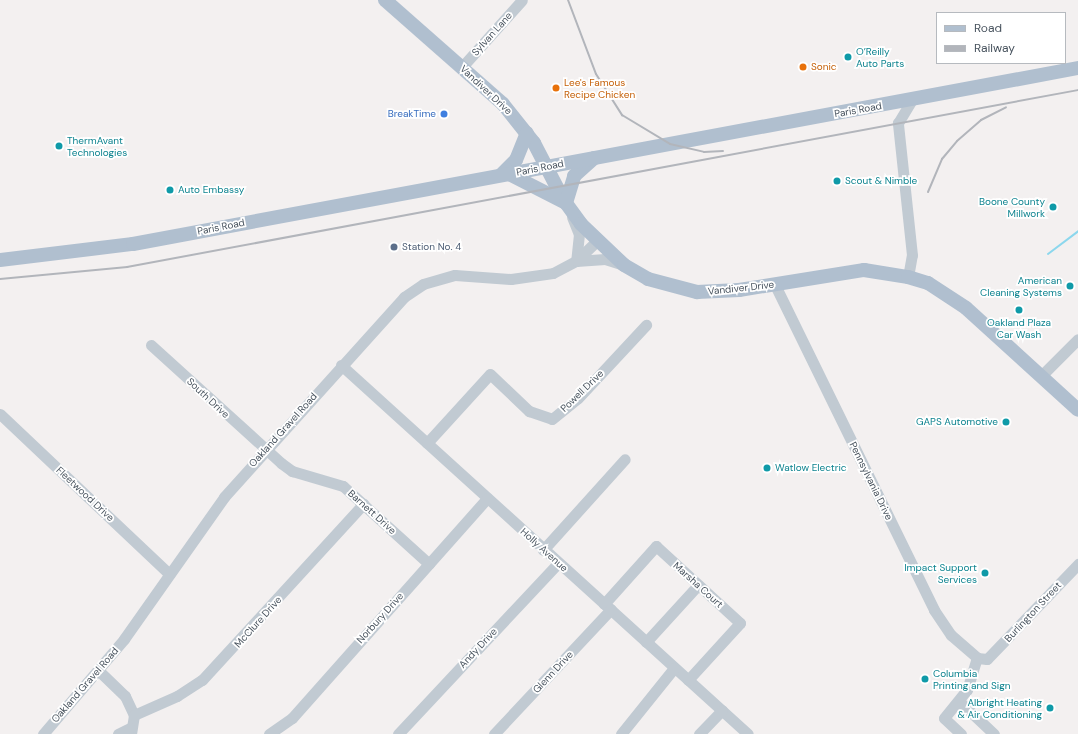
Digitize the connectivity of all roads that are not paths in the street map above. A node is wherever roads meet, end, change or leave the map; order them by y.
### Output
1 (385, 0) edge
2 (522, 0) edge
3 (461, 68) junction
4 (1078, 68) edge
5 (911, 101) junction
6 (527, 133) junction
7 (594, 158) junction
8 (547, 167) junction
9 (505, 175) junction
10 (568, 206) junction
11 (596, 242) junction
12 (0, 260) edge
13 (576, 261) junction
14 (624, 265) junction
15 (908, 277) junction
16 (775, 285) junction
17 (646, 326) dead end
18 (1078, 339) edge
19 (151, 345) dead end
20 (341, 365) junction
21 (1042, 376) junction
22 (1078, 410) edge
23 (0, 414) edge
24 (427, 443) junction
25 (265, 450) junction
26 (625, 459) dead end
27 (487, 498) junction
28 (363, 504) junction
29 (656, 546) joint
30 (543, 550) junction
31 (558, 563) junction
32 (429, 564) junction
33 (1078, 564) edge
34 (169, 574) junction
35 (698, 585) junction
36 (608, 607) junction
37 (646, 642) junction
38 (982, 659) junction
39 (674, 668) junction
40 (99, 671) junction
41 (688, 680) junction
42 (959, 701) junction
43 (722, 710) junction
44 (134, 715) junction
45 (130, 731) edge
46 (43, 734) edge
47 (118, 734) edge
48 (269, 734) edge
49 (398, 734) edge
50 (494, 734) edge
51 (620, 734) edge
52 (699, 734) edge
53 (748, 734) edge
54 (961, 734) edge
55 (994, 734) edge

1 - 3 main road, Vandiver Drive
2 - 3 street, Sylvan Lane
3 - 6 main road, Vandiver Drive
4 - 5 main road, Paris Road
5 - 7 main road, Paris Road
5 - 15 street
6 - 8 main road, Vandiver Drive
6 - 9 main road
7 - 8 main road, Paris Road
7 - 10 main road
8 - 9 main road, Paris Road
8 - 10 main road, Vandiver Drive
9 - 10 main road
9 - 12 main road, Paris Road
10 - 11 main road, Vandiver Drive
10 - 13 street
11 - 13 street, Oakland Gravel Road
11 - 14 main road, Vandiver Drive
13 - 14 street
13 - 20 street, Oakland Gravel Road
14 - 16 main road, Vandiver Drive
15 - 16 main road, Vandiver Drive
15 - 21 main road, Vandiver Drive
16 - 38 street, Pennsylvania Drive
17 - 24 street, Powell Drive
18 - 21 street
19 - 25 street, South Drive
20 - 24 street, Holly Avenue
20 - 25 street, Oakland Gravel Road
21 - 22 main road, Vandiver Drive
23 - 34 street, Fleetwood Drive
24 - 27 street, Holly Avenue
25 - 28 street, Barnett Drive
25 - 34 street, Oakland Gravel Road
26 - 30 street
27 - 30 street, Holly Avenue
27 - 32 street, Norbury Drive
28 - 32 street, Barnett Drive
28 - 44 street, McClure Drive
29 - 35 street, Marsha Court
29 - 36 street, Glenn Drive
30 - 31 street, Holly Avenue
31 - 36 street, Holly Avenue
31 - 49 street, Andy Drive
32 - 48 street, Norbury Drive
33 - 38 street, Burlington Street
34 - 40 street, Oakland Gravel Road
35 - 37 street
35 - 41 street, Marsha Court
36 - 37 street, Holly Avenue
36 - 50 street, Glenn Drive
37 - 39 street, Holly Avenue
38 - 42 street
39 - 41 street, Holly Avenue
39 - 51 street
40 - 44 street
40 - 46 street, Oakland Gravel Road
41 - 43 street, Holly Avenue
42 - 54 street
42 - 55 street
43 - 52 street
43 - 53 street, Holly Avenue
44 - 45 street
45 - 47 street

